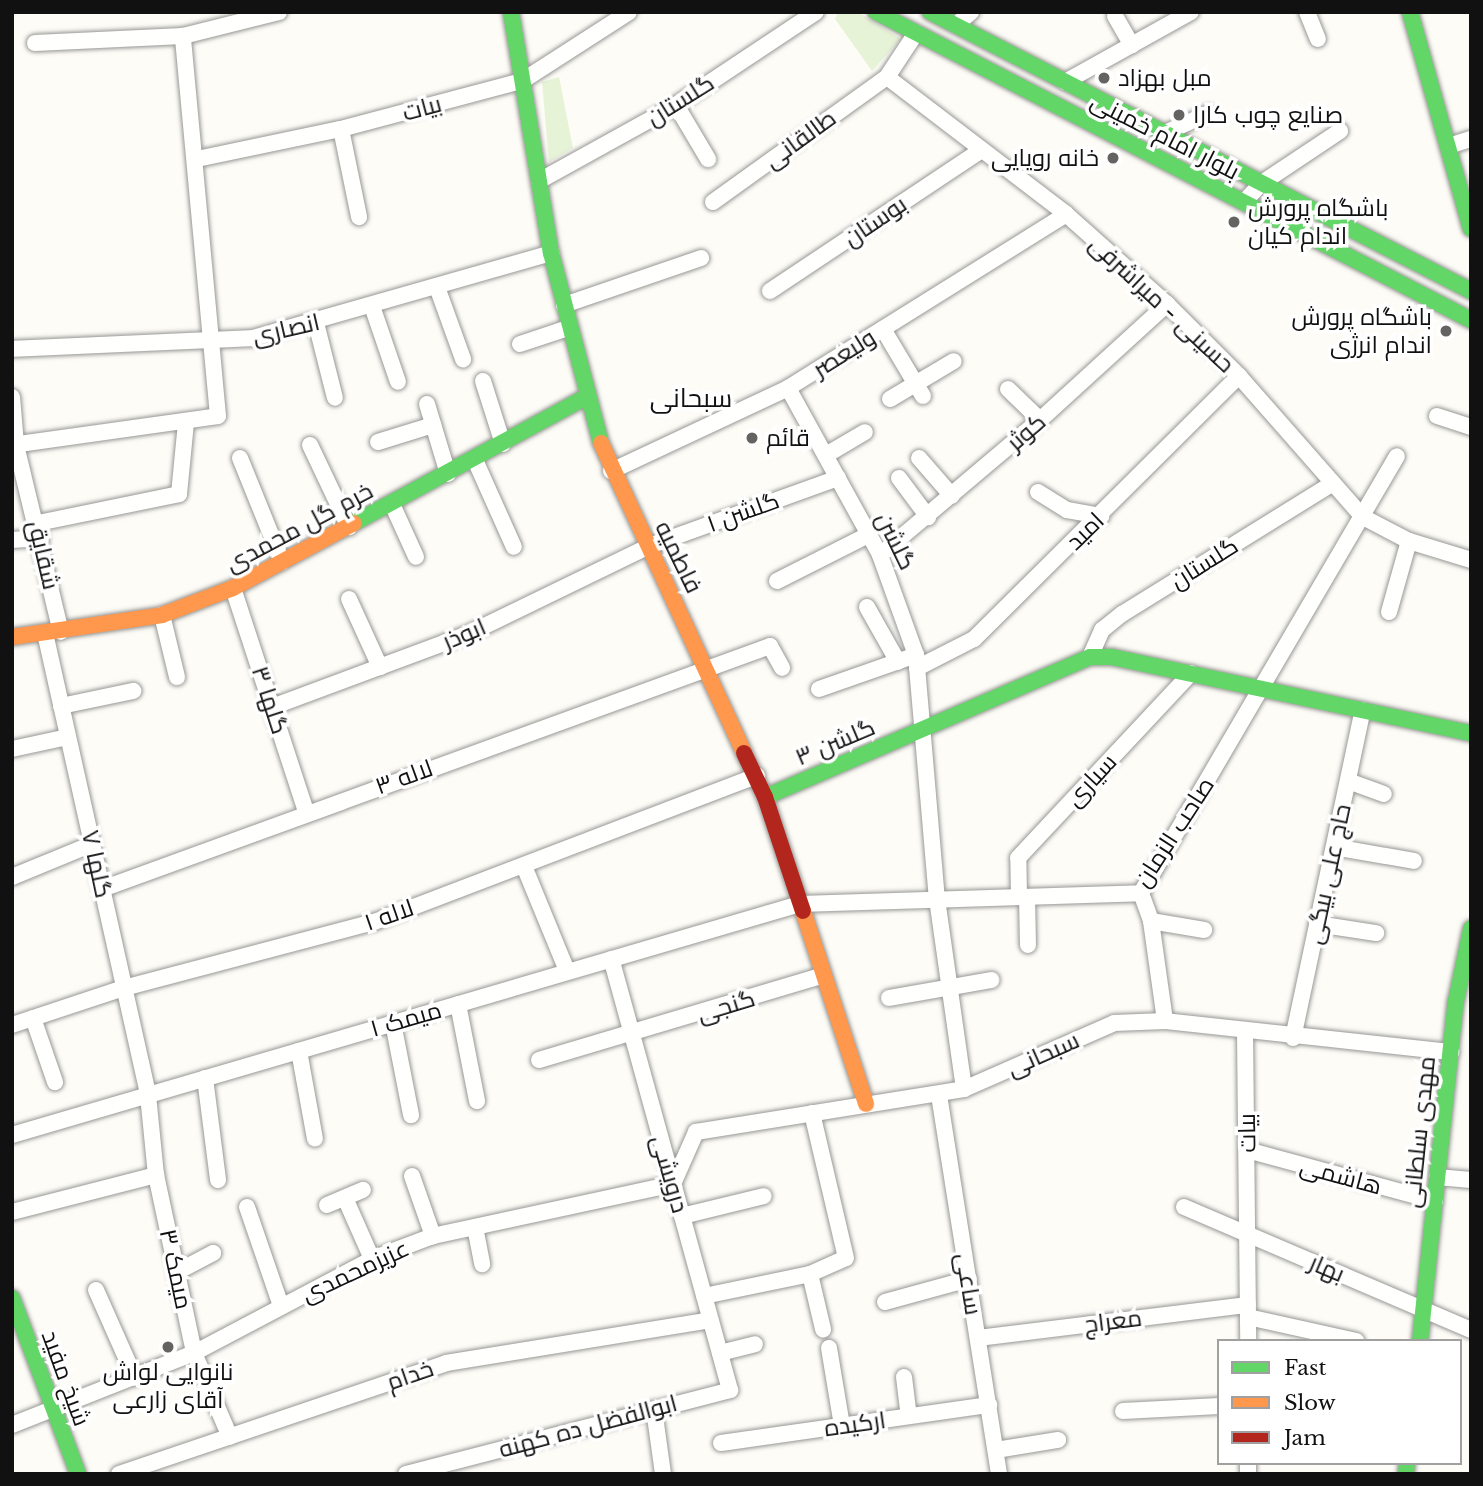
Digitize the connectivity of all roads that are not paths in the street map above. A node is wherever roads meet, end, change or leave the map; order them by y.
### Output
1 (279, 12) edge
2 (511, 12) edge
3 (629, 12) edge
4 (816, 12) edge
5 (876, 12) edge
6 (930, 12) edge
7 (971, 12) edge
8 (1191, 12) edge
9 (1307, 12) edge
10 (1410, 12) edge
11 (1115, 16) dead end
12 (956, 25) junction
13 (916, 33) junction
14 (183, 36) junction
15 (1318, 39) dead end
16 (35, 43) dead end
17 (1132, 45) junction
18 (887, 77) junction
19 (522, 81) junction
20 (1065, 82) junction
21 (676, 105) junction
22 (1209, 113) dead end
23 (341, 129) junction
24 (1340, 131) dead end
25 (1165, 133) junction
26 (1471, 139) edge
27 (1449, 146) junction
28 (980, 151) junction
29 (197, 159) junction
30 (708, 159) dead end
31 (539, 181) junction
32 (1262, 183) junction
33 (713, 202) dead end
34 (1244, 202) junction
35 (1066, 214) junction
36 (359, 217) dead end
37 (1471, 229) edge
38 (551, 253) junction
39 (701, 258) dead end
40 (437, 287) junction
41 (769, 291) dead end
42 (1471, 291) edge
43 (1167, 304) junction
44 (564, 305) junction
45 (373, 306) junction
46 (1471, 320) edge
47 (316, 323) junction
48 (568, 328) junction
49 (883, 329) junction
50 (214, 343) junction
51 (520, 344) dead end
52 (12, 349) edge
53 (463, 359) dead end
54 (954, 361) dead end
55 (1239, 376) junction
56 (483, 381) dead end
57 (398, 382) dead end
58 (788, 388) junction
59 (1008, 389) dead end
60 (920, 390) junction
61 (12, 397) edge
62 (586, 397) junction
63 (335, 398) dead end
64 (890, 399) dead end
65 (427, 404) dead end
66 (1437, 416) dead end
67 (1040, 420) junction
68 (186, 422) junction
69 (433, 425) junction
70 (1471, 427) edge
71 (865, 432) dead end
72 (378, 442) dead end
73 (310, 444) dead end
74 (503, 444) junction
75 (14, 445) edge
76 (826, 455) junction
77 (1397, 456) dead end
78 (240, 458) dead end
79 (919, 458) dead end
80 (475, 460) junction
81 (611, 471) junction
82 (448, 474) junction
83 (838, 478) junction
84 (899, 478) dead end
85 (1333, 483) junction
86 (1038, 492) dead end
87 (951, 496) junction
88 (392, 504) junction
89 (1101, 516) junction
90 (928, 517) junction
91 (1363, 517) junction
92 (349, 527) junction
93 (39, 531) junction
94 (868, 535) junction
95 (12, 540) edge
96 (1409, 541) junction
97 (649, 546) junction
98 (514, 547) dead end
99 (880, 555) junction
100 (416, 557) dead end
101 (1471, 560) edge
102 (282, 562) junction
103 (777, 581) dead end
104 (233, 588) junction
105 (349, 600) dead end
106 (867, 607) dead end
107 (1389, 612) dead end
108 (162, 615) junction
109 (53, 632) junction
110 (12, 637) edge
111 (1090, 657) junction
112 (898, 662) junction
113 (916, 662) junction
114 (380, 667) junction
115 (782, 668) dead end
116 (707, 669) junction
117 (1191, 673) junction
118 (177, 677) dead end
119 (1262, 688) junction
120 (819, 689) dead end
121 (132, 691) dead end
122 (61, 706) junction
123 (272, 707) junction
124 (1363, 710) junction
125 (922, 729) junction
126 (1471, 733) edge
127 (68, 737) junction
128 (12, 749) edge
129 (757, 776) junction
130 (1348, 781) junction
131 (1384, 794) dead end
132 (765, 797) junction
133 (306, 812) junction
134 (92, 844) junction
135 (1334, 847) junction
136 (1414, 861) dead end
137 (524, 866) junction
138 (12, 877) edge
139 (102, 889) junction
140 (1141, 893) junction
141 (1023, 897) junction
142 (937, 899) junction
143 (800, 904) junction
144 (1151, 921) junction
145 (1317, 924) junction
146 (1471, 929) edge
147 (1204, 930) dead end
148 (1376, 933) dead end
149 (1028, 945) dead end
150 (611, 959) junction
151 (565, 966) dead end
152 (821, 976) junction
153 (991, 980) dead end
154 (124, 988) junction
155 (950, 988) junction
156 (889, 998) dead end
157 (1464, 1003) edge
158 (458, 1004) junction
159 (33, 1018) junction
160 (1165, 1021) junction
161 (393, 1023) junction
162 (12, 1025) edge
163 (1245, 1032) junction
164 (631, 1036) junction
165 (1293, 1038) junction
166 (299, 1051) junction
167 (1451, 1052) junction
168 (539, 1060) dead end
169 (205, 1078) junction
170 (55, 1082) dead end
171 (964, 1089) junction
172 (148, 1095) junction
173 (939, 1095) junction
174 (477, 1101) dead end
175 (866, 1104) junction
176 (812, 1113) junction
177 (411, 1115) dead end
178 (12, 1135) edge
179 (315, 1139) dead end
180 (1247, 1150) junction
181 (156, 1175) junction
182 (411, 1176) dead end
183 (1437, 1177) junction
184 (218, 1180) dead end
185 (1471, 1180) edge
186 (673, 1184) junction
187 (363, 1190) dead end
188 (764, 1196) dead end
189 (345, 1198) junction
190 (1435, 1202) junction
191 (327, 1205) dead end
192 (247, 1207) dead end
193 (1184, 1207) dead end
194 (12, 1212) edge
195 (682, 1216) junction
196 (475, 1227) junction
197 (1249, 1234) junction
198 (433, 1236) junction
199 (214, 1253) dead end
200 (372, 1259) junction
201 (482, 1264) dead end
202 (177, 1272) junction
203 (810, 1273) junction
204 (968, 1279) junction
205 (96, 1290) dead end
206 (704, 1296) junction
207 (886, 1302) dead end
208 (282, 1306) junction
209 (1423, 1308) junction
210 (14, 1309) edge
211 (1248, 1311) junction
212 (711, 1320) junction
213 (823, 1329) dead end
214 (1471, 1329) edge
215 (978, 1338) junction
216 (1248, 1339) edge
217 (1349, 1339) edge
218 (1420, 1339) edge
219 (755, 1345) dead end
220 (829, 1348) dead end
221 (194, 1353) junction
222 (720, 1353) junction
223 (904, 1377) dead end
224 (135, 1378) junction
225 (730, 1390) joint
226 (989, 1405) junction
227 (1217, 1406) edge
228 (654, 1409) junction
229 (54, 1410) junction
230 (1123, 1411) dead end
231 (909, 1416) junction
232 (12, 1425) edge
233 (842, 1426) junction
234 (230, 1437) junction
235 (1058, 1440) dead end
236 (721, 1443) dead end
237 (996, 1450) junction
238 (444, 1469) edge
239 (78, 1474) edge
240 (119, 1474) edge
241 (406, 1474) edge
242 (663, 1474) edge
243 (999, 1474) edge

1 - 14 street
2 - 19 street, فاطمیه
3 - 19 street, بیات
4 - 21 street, گلستان
5 - 13 street, بلوار امام خمینی
6 - 12 street, بلوار امام خمینی
7 - 12 street
8 - 17 street
9 - 15 street
10 - 27 street
11 - 17 street
12 - 20 street, بلوار امام خمینی
13 - 18 street
13 - 34 street, بلوار امام خمینی
14 - 16 street
14 - 29 street
17 - 20 street
18 - 28 street, حسینی - میراشرفی
18 - 33 street, طالقانی
19 - 23 street, بیات
19 - 31 street, فاطمیه
20 - 25 street, بلوار امام خمینی
21 - 30 street
21 - 31 street, گلستان
22 - 25 street
23 - 29 street, بیات
23 - 36 street
24 - 32 street
25 - 32 street, بلوار امام خمینی
26 - 27 street
27 - 37 street
28 - 35 street, حسینی - میراشرفی
28 - 41 street, بوستان
29 - 50 street
31 - 38 street, فاطمیه
32 - 34 street
32 - 42 street, بلوار امام خمینی
34 - 46 street, بلوار امام خمینی
35 - 43 street, حسینی - میراشرفی
35 - 49 street, ولیعصر
38 - 40 street, انصاری
38 - 44 street, فاطمیه
39 - 44 street
40 - 45 street, انصاری
40 - 53 street
43 - 55 street, حسینی - میراشرفی
43 - 67 street, کوثر
44 - 48 street, فاطمیه
45 - 47 street, انصاری
45 - 57 street
47 - 50 street, انصاری
47 - 63 street
48 - 51 street
48 - 62 street, فاطمیه
49 - 58 street, ولیعصر
49 - 60 street
50 - 52 street, انصاری
50 - 68 street
54 - 60 street
55 - 85 street, حسینی - میراشرفی
55 - 89 street, امید
56 - 74 street
58 - 76 street, گلشن
58 - 81 street, ولیعصر
59 - 67 street
60 - 64 street
61 - 75 street, شقایق
62 - 74 street, خرم گل محمدی
62 - 81 street, فاطمیه
65 - 69 street
66 - 70 street
67 - 87 street, کوثر
68 - 75 street
68 - 93 street
69 - 72 street
69 - 82 street
71 - 76 street
73 - 92 street
74 - 80 street, خرم گل محمدی
75 - 93 street, شقایق
76 - 83 street, گلشن
77 - 91 street, صاحب الزمان
78 - 102 street
79 - 87 street
80 - 82 street, خرم گل محمدی
80 - 98 street
81 - 97 street, فاطمیه
82 - 88 street, خرم گل محمدی
83 - 94 street, گلشن
83 - 97 street, گلشن ۱
84 - 90 street
85 - 91 street, حسینی - میراشرفی
85 - 111 street, گلستان
86 - 89 street
87 - 90 street, کوثر
88 - 92 street, خرم گل محمدی
88 - 100 street
89 - 113 street, امید
90 - 99 street, کوثر
91 - 96 street, حسینی - میراشرفی
91 - 119 street, صاحب الزمان
92 - 102 street, خرم گل محمدی
93 - 95 street
93 - 109 street, شقایق
94 - 99 street, گلشن
94 - 103 street
96 - 101 street, حسینی - میراشرفی
96 - 107 street
97 - 114 street, ابوذر
97 - 116 street, فاطمیه
99 - 113 street, گلشن
102 - 104 street, خرم گل محمدی
104 - 108 street, خرم گل محمدی
104 - 123 street, گلها ۳
105 - 114 street
106 - 112 street
108 - 109 street, خرم گل محمدی
108 - 118 street
109 - 110 street, خرم گل محمدی
109 - 122 street, گلها ۷
111 - 117 street
111 - 125 street
112 - 113 street, امید
112 - 120 street, امید
113 - 125 street, گلشن
114 - 123 street, ابوذر
115 - 116 street, لاله ۳
116 - 129 street, فاطمیه
116 - 133 street, لاله ۳
117 - 119 street
117 - 141 street, سیاری
119 - 124 street
119 - 140 street, صاحب الزمان
121 - 122 street
122 - 127 street, گلها ۷
123 - 133 street, گلها ۳
124 - 126 street
124 - 130 street, حاج علی بیگی
125 - 132 street, گلشن ۳
125 - 142 street, گلشن
127 - 128 street
127 - 134 street, گلها ۷
129 - 132 street, فاطمیه
129 - 137 street, لاله ۱
130 - 131 street
130 - 135 street, حاج علی بیگی
132 - 143 street, فاطمیه
133 - 139 street, لاله ۳
134 - 138 street
134 - 139 street, گلها ۷
135 - 136 street
135 - 145 street, حاج علی بیگی
137 - 151 street
137 - 154 street, لاله ۱
139 - 154 street, گلها ۷
140 - 141 street, صاحب الزمان
140 - 144 street
141 - 142 street, صاحب الزمان
141 - 149 street, سیاری
142 - 143 street, صاحب الزمان
142 - 155 street, گلشن
143 - 150 street, میمک ۱
143 - 152 street, فاطمیه
144 - 147 street
144 - 160 street
145 - 148 street
145 - 165 street, حاج علی بیگی
146 - 157 street, مهدی سلطانی
150 - 158 street, میمک ۱
150 - 164 street, درویشی
152 - 164 street, گنجی
152 - 175 street, فاطمیه
153 - 155 street
154 - 159 street, لاله ۱
154 - 172 street, گلها ۷
155 - 156 street
155 - 171 street, گلشن
157 - 167 street, مهدی سلطانی
158 - 161 street, میمک ۱
158 - 174 street
159 - 162 street, لاله ۱
159 - 170 street
160 - 163 street, سبحانی
160 - 171 street, سبحانی
161 - 166 street, میمک ۱
161 - 177 street
163 - 165 street, سبحانی
163 - 180 street, بیات
164 - 168 street
164 - 186 street, درویشی
165 - 167 street, سبحانی
166 - 169 street, میمک ۱
166 - 179 street
167 - 183 street, مهدی سلطانی
169 - 172 street, میمک ۱
169 - 184 street
171 - 173 street, سبحانی
172 - 178 street, میمک ۱
172 - 181 street, میمک ۳
173 - 175 street, سبحانی
173 - 204 street, ساعی
175 - 176 street, سبحانی
176 - 186 street, سبحانی
176 - 203 street
180 - 190 street, هاشمی
180 - 197 street, بیات
181 - 194 street
181 - 202 street, میمک ۳
182 - 198 street
183 - 185 street
183 - 190 street, مهدی سلطانی
186 - 195 street, درویشی
186 - 196 street, عزیزمحمدی
187 - 189 street
188 - 195 street
189 - 191 street
189 - 200 street
190 - 209 street, مهدی سلطانی
192 - 208 street
193 - 197 street, بهار
195 - 206 street, درویشی
196 - 198 street, عزیزمحمدی
196 - 201 street
197 - 209 street, بهار
197 - 211 street, بیات
198 - 200 street, عزیزمحمدی
199 - 202 street
200 - 208 street, عزیزمحمدی
202 - 221 street, میمک ۳
203 - 206 street
203 - 213 street
204 - 207 street
204 - 215 street, ساعی
205 - 224 street
206 - 212 street, درویشی
208 - 221 street, عزیزمحمدی
209 - 214 street, بهار
209 - 218 street, مهدی سلطانی
210 - 229 street, شیخ مفید
211 - 215 street, معراج
211 - 216 street, بیات
211 - 217 street, معراج
212 - 222 street, درویشی
212 - 234 street, خدام
215 - 226 street, ساعی
219 - 222 street
220 - 233 street
221 - 224 street, عزیزمحمدی
221 - 234 street, میمک ۳
222 - 225 street, درویشی
223 - 231 street
224 - 229 street, عزیزمحمدی
225 - 228 street, ابوالفضل ده کهنه
226 - 231 street, ارکیده
226 - 237 street, ساعی
227 - 230 street
228 - 238 street, ابوالفضل ده کهنه
228 - 242 street
229 - 232 street, عزیزمحمدی
229 - 239 street, شیخ مفید
231 - 233 street, ارکیده
233 - 236 street, ارکیده
234 - 240 street, خدام
235 - 237 street
237 - 243 street, ساعی
238 - 241 street, ابوالفضل ده کهنه

